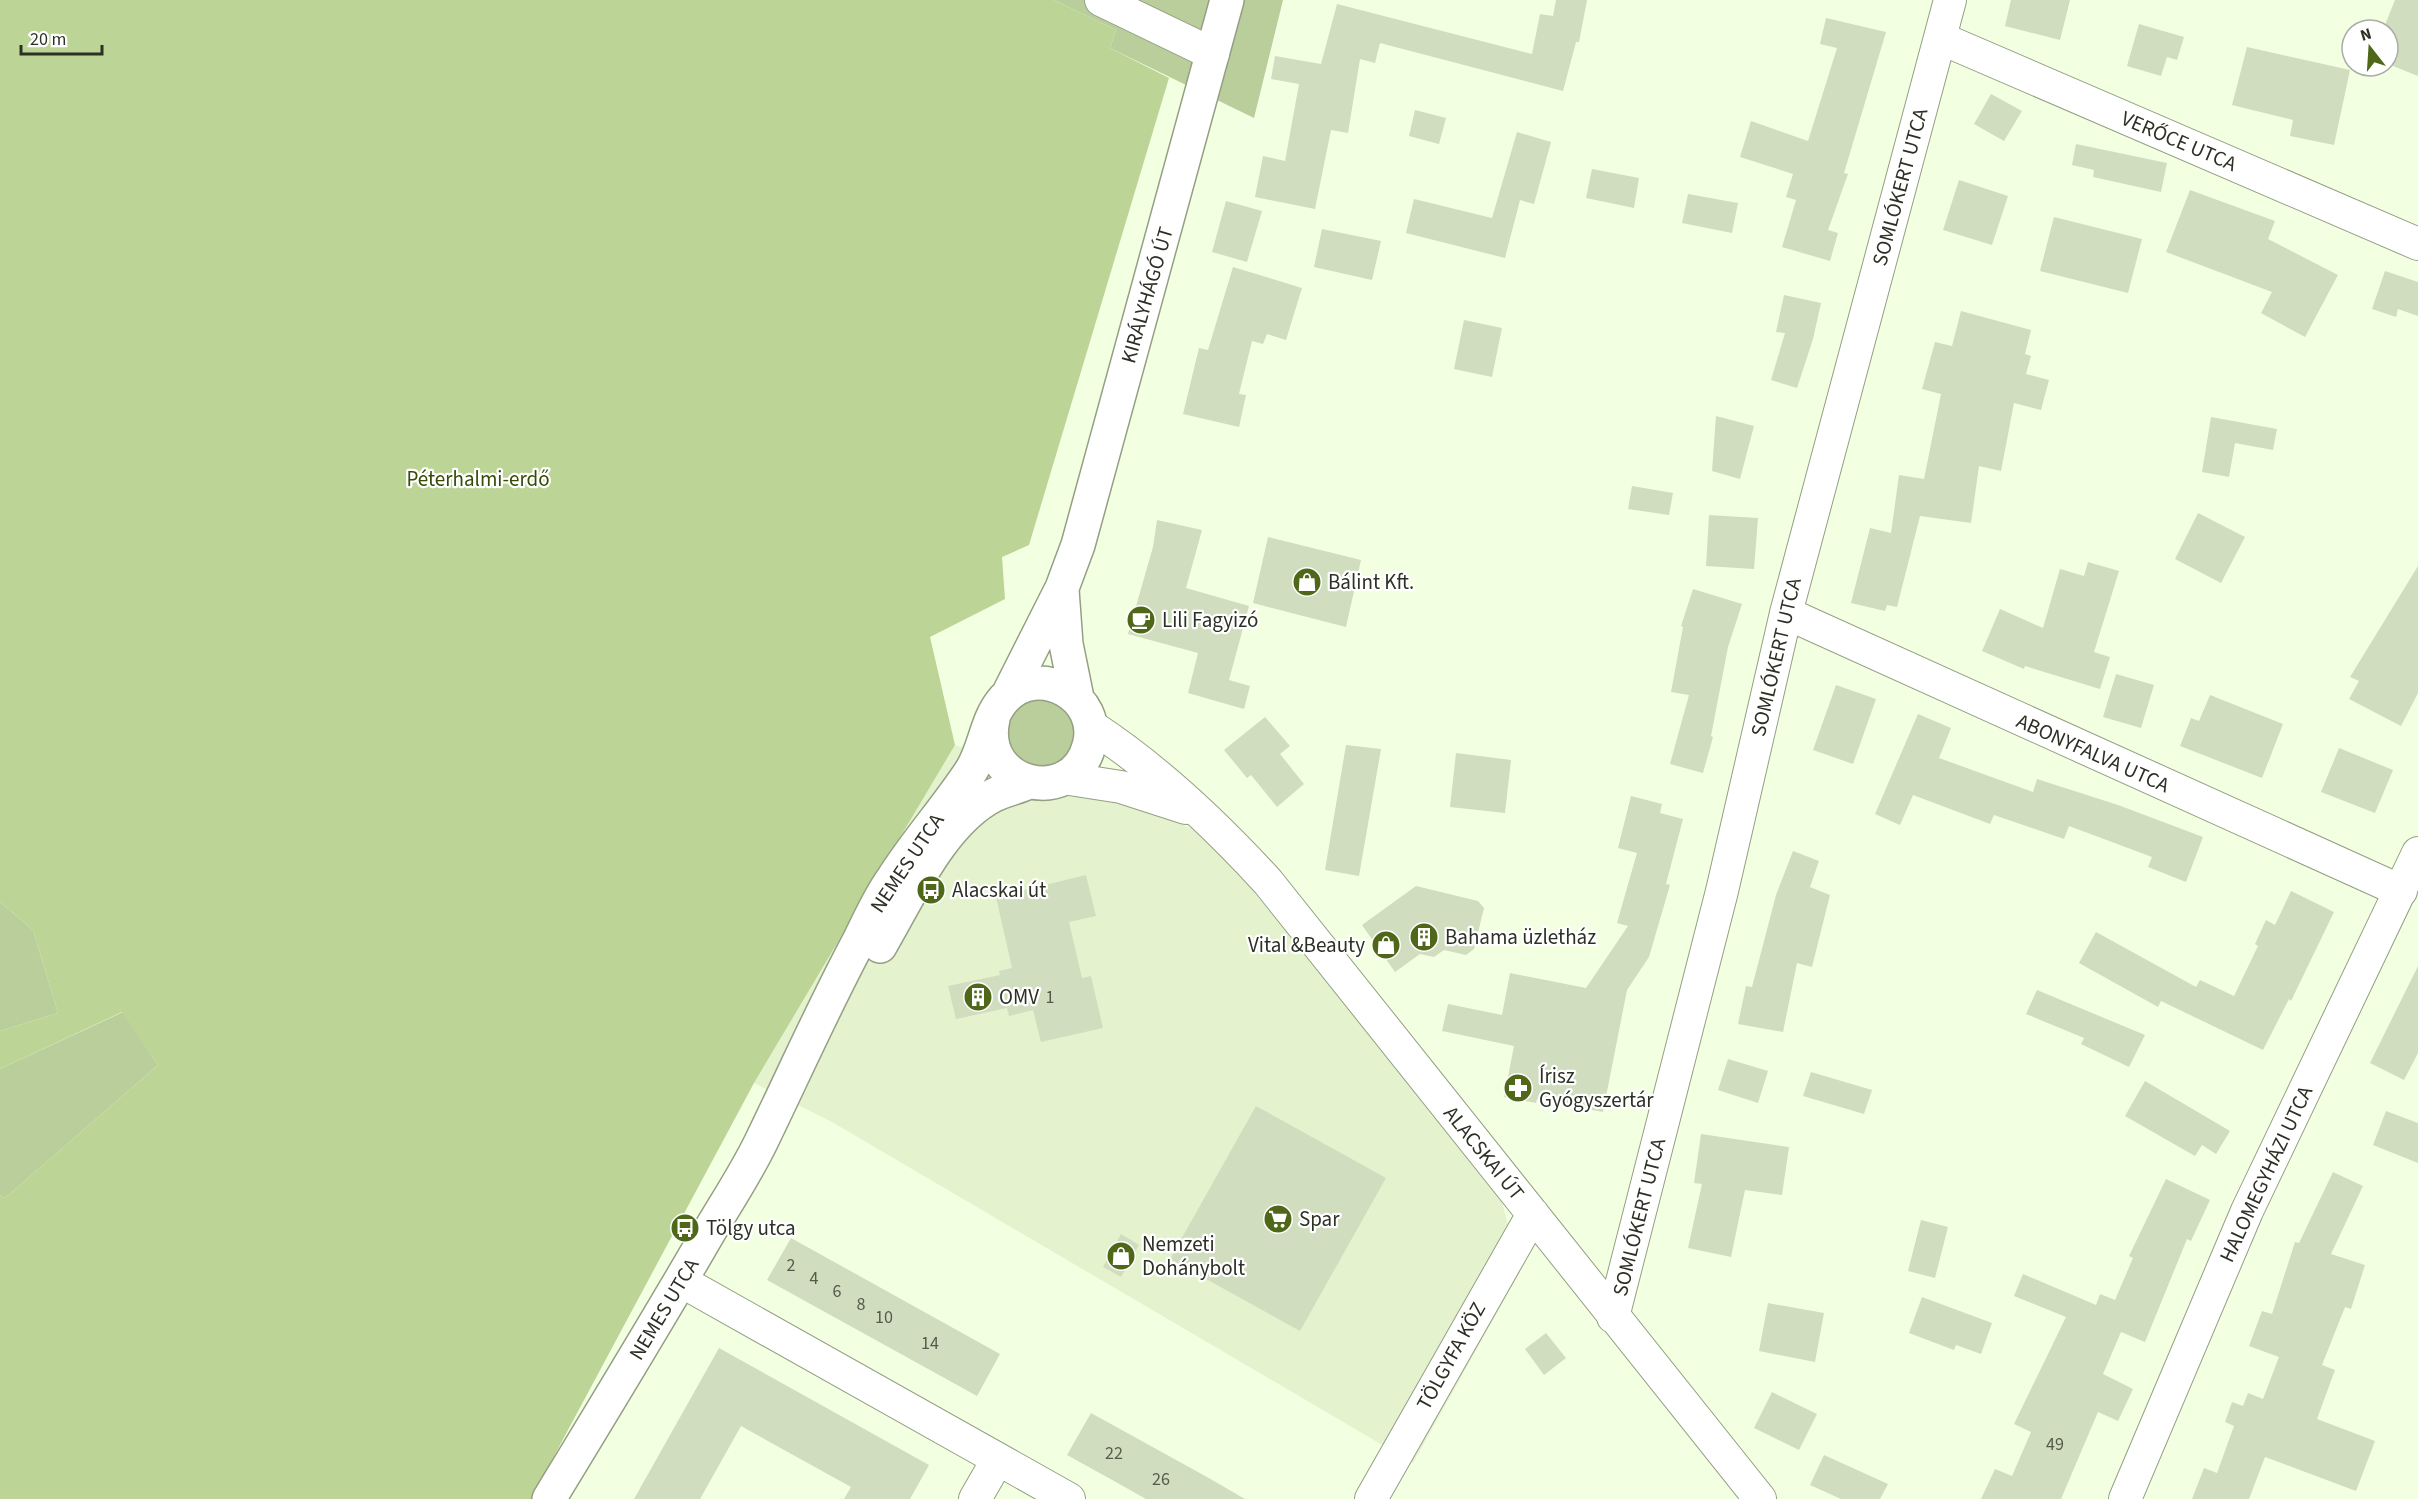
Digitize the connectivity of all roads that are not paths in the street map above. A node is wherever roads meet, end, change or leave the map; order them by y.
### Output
1 (1101, 0) edge
2 (1227, 0) edge
3 (1950, 0) edge
4 (1940, 38) junction
5 (1213, 54) junction
6 (2418, 244) edge
7 (1062, 588) junction
8 (1786, 613) junction
9 (1000, 707) junction
10 (1084, 712) junction
11 (1063, 778) junction
12 (1029, 782) junction
13 (1201, 813) junction
14 (2418, 853) edge
15 (2401, 891) junction
16 (788, 1083) junction
17 (1533, 1214) junction
18 (681, 1281) junction
19 (1613, 1317) junction
20 (998, 1459) junction
21 (549, 1499) edge
22 (975, 1499) edge
23 (1069, 1499) edge
24 (1371, 1499) edge
25 (1760, 1499) edge
26 (2126, 1499) edge

1 - 5 street
2 - 5 street, KIRÁLYHÁGÓ ÚT
3 - 4 street, SOMLÓKERT UTCA
4 - 6 street, VERŐCE UTCA
4 - 8 street, SOMLÓKERT UTCA
5 - 7 street, KIRÁLYHÁGÓ ÚT
7 - 9 street, KIRÁLYHÁGÓ ÚT
7 - 10 street, KIRÁLYHÁGÓ ÚT
8 - 15 street, ABONYFALVA UTCA
8 - 19 street, SOMLÓKERT UTCA
9 - 10 street
9 - 12 street
9 - 16 street, NEMES UTCA
10 - 11 street
10 - 13 street, ALACSKAI ÚT
11 - 12 street, NEMES UTCA
11 - 13 street, ALACSKAI ÚT
12 - 16 street, NEMES UTCA
13 - 17 street, ALACSKAI ÚT
14 - 15 street, HALOMEGYHÁZI UTCA
15 - 26 street, HALOMEGYHÁZI UTCA
16 - 18 street, NEMES UTCA
17 - 19 street, ALACSKAI ÚT
17 - 24 street, TÖLGYFA KÖZ
18 - 20 street
18 - 21 street, NEMES UTCA
19 - 25 street, ALACSKAI ÚT
20 - 22 street
20 - 23 street

